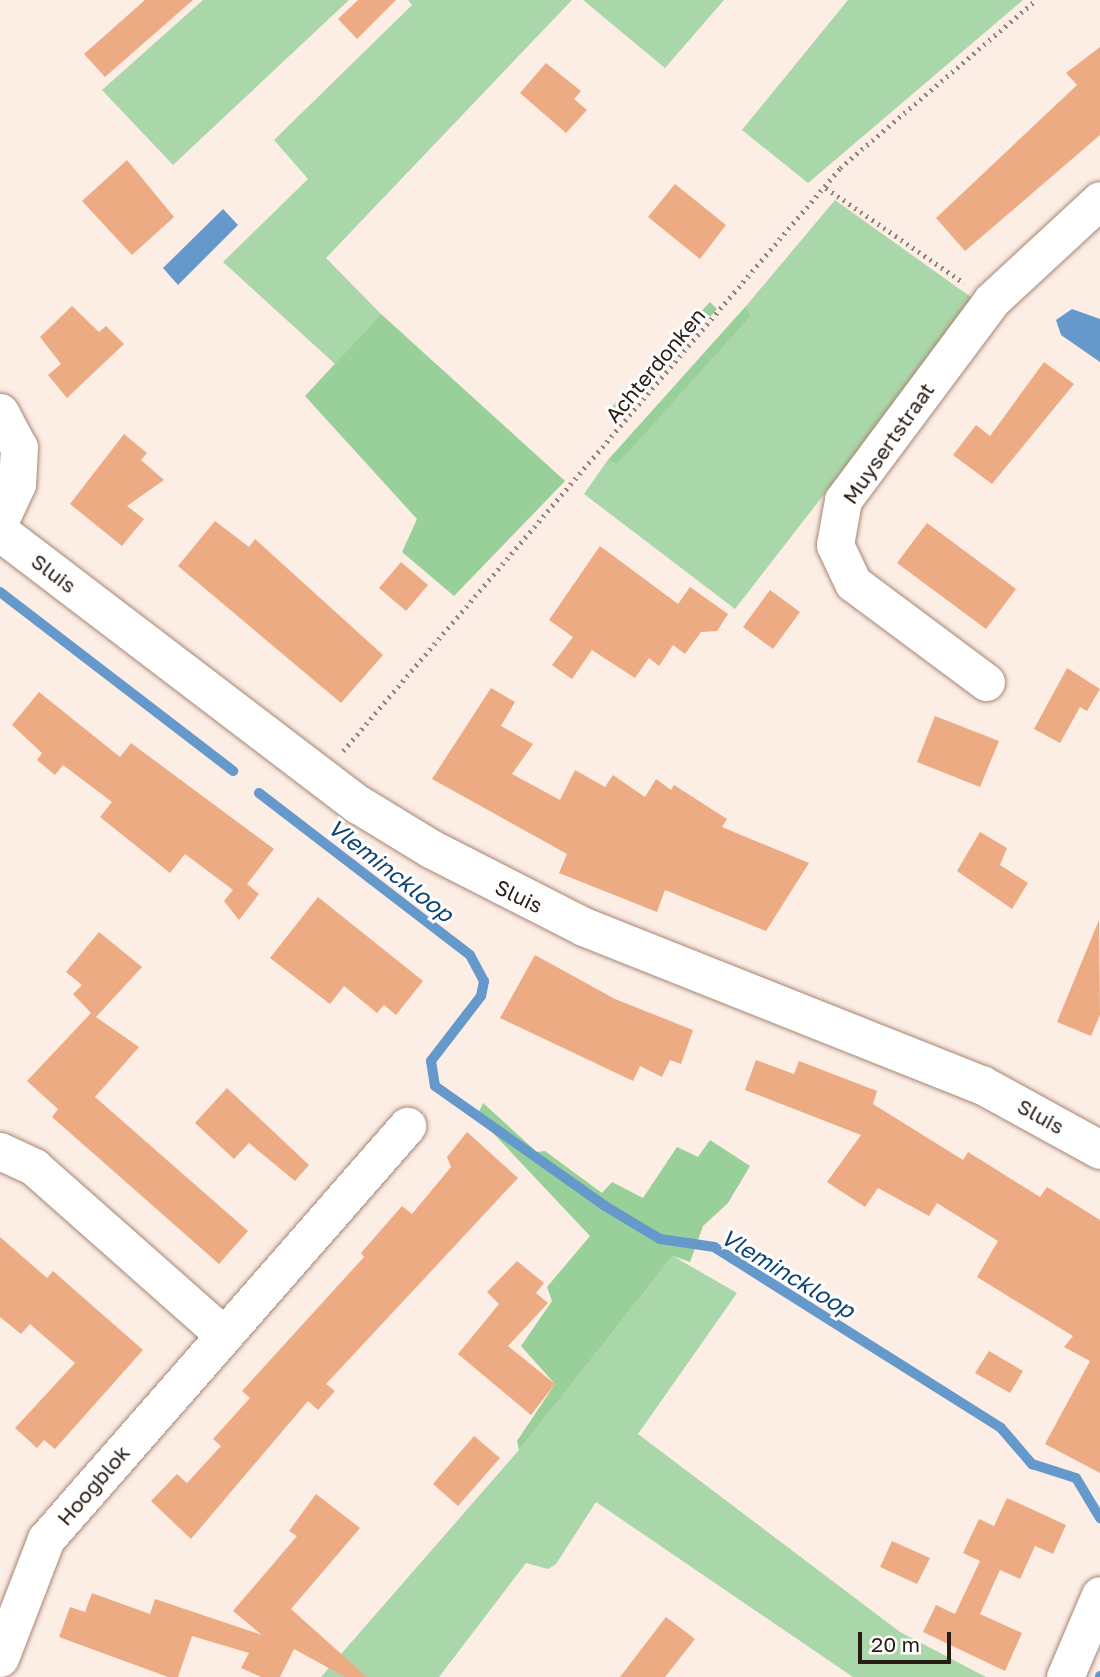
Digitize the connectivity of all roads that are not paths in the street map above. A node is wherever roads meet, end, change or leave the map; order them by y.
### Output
1 (1100, 200) edge
2 (0, 412) edge
3 (0, 520) edge
4 (0, 532) edge
5 (986, 682) dead end
6 (407, 1126) dead end
7 (1100, 1150) edge
8 (0, 1151) edge
9 (224, 1335) junction
10 (1100, 1595) edge
11 (0, 1658) edge
12 (1065, 1677) edge

1 - 5 street, Muysertstraat
2 - 3 street
4 - 7 street, Sluis
6 - 9 street, Hoogblok
8 - 9 street
9 - 11 street, Hoogblok
10 - 12 street

